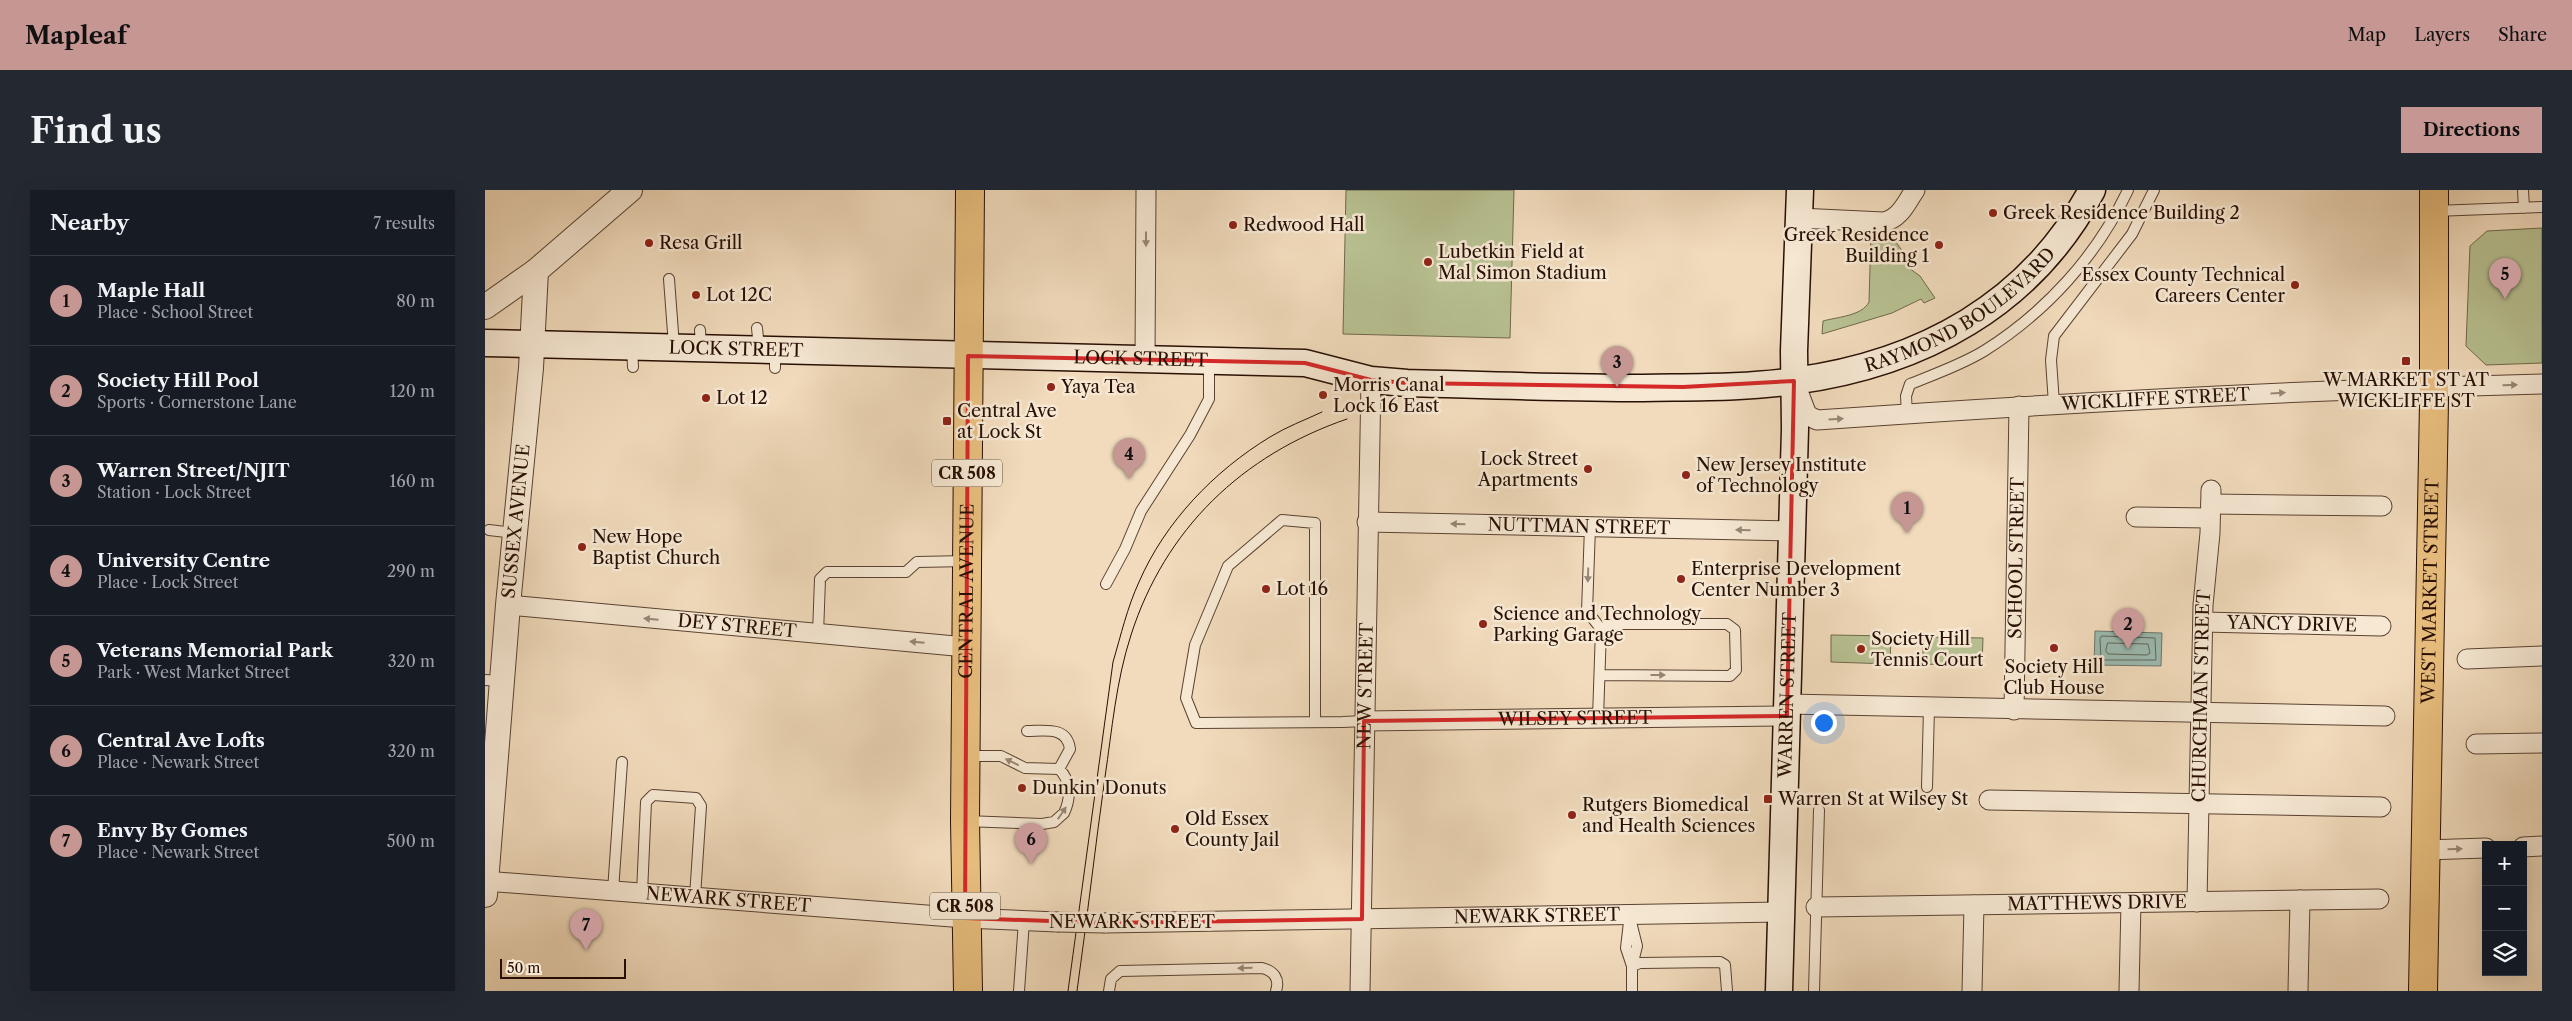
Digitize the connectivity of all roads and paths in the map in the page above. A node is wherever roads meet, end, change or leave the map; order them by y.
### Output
1 (630, 190) edge
2 (970, 190) edge
3 (1146, 190) edge
4 (1800, 190) edge
5 (1915, 190) edge
6 (2093, 190) edge
7 (2128, 190) edge
8 (2154, 190) edge
9 (2523, 190) edge
10 (2433, 201) edge
11 (2542, 207) edge
12 (2524, 208) junction
13 (1799, 218) junction
14 (537, 271) junction
15 (669, 279) dead end
16 (485, 307) edge
17 (485, 343) edge
18 (533, 344) junction
19 (674, 346) junction
20 (968, 356) junction
21 (1145, 360) junction
22 (1209, 361) junction
23 (1371, 380) junction
24 (1794, 381) junction
25 (2542, 384) edge
26 (2434, 387) junction
27 (2054, 404) junction
28 (2019, 406) junction
29 (1907, 414) junction
30 (2211, 504) junction
31 (2382, 506) dead end
32 (2136, 517) dead end
33 (1367, 522) junction
34 (1590, 526) junction
35 (489, 530) dead end
36 (1791, 530) junction
37 (516, 533) junction
38 (967, 561) junction
39 (1106, 584) dead end
40 (508, 605) junction
41 (2203, 622) junction
42 (1606, 626) junction
43 (2381, 626) dead end
44 (818, 634) junction
45 (966, 646) junction
46 (2542, 656) edge
47 (2467, 659) dead end
48 (1605, 675) junction
49 (493, 681) edge
50 (1929, 708) junction
51 (1787, 710) junction
52 (2013, 710) junction
53 (2201, 713) junction
54 (2385, 716) dead end
55 (1598, 718) junction
56 (1364, 721) junction
57 (1315, 722) junction
58 (1027, 731) dead end
59 (2542, 743) edge
60 (2476, 744) dead end
61 (966, 756) junction
62 (622, 762) dead end
63 (1059, 769) junction
64 (1927, 787) dead end
65 (1989, 800) dead end
66 (2199, 804) junction
67 (2381, 807) dead end
68 (1819, 810) dead end
69 (965, 821) junction
70 (2542, 846) edge
71 (2527, 847) edge
72 (2482, 848) edge
73 (2425, 850) junction
74 (485, 886) edge
75 (613, 891) junction
76 (642, 893) junction
77 (695, 897) junction
78 (2379, 899) dead end
79 (2300, 900) junction
80 (2197, 902) junction
81 (2131, 903) junction
82 (1974, 905) junction
83 (1816, 907) junction
84 (1781, 912) junction
85 (1629, 914) junction
86 (965, 918) junction
87 (1362, 919) junction
88 (1024, 921) junction
89 (1632, 966) junction
90 (968, 991) edge
91 (1019, 991) edge
92 (1109, 991) edge
93 (1276, 991) edge
94 (1360, 991) edge
95 (1632, 991) edge
96 (1727, 991) edge
97 (1779, 991) edge
98 (1814, 991) edge
99 (1972, 991) edge
100 (2129, 991) edge
101 (2298, 991) edge
102 (2423, 991) edge

1 - 14 street
2 - 20 main road, CENTRAL AVENUE / CR 508
3 -> 21 street
4 - 13 main road, WARREN STREET
5 - 13 street
6 - 24 main road, RAYMOND BOULEVARD
7 - 29 lane
8 - 27 lane
9 - 12 lane
10 - 12 lane
10 - 26 main road, WEST MARKET STREET
11 - 12 lane
13 - 24 main road, WARREN STREET
14 - 16 street
14 - 18 street, SUSSEX AVENUE
15 - 19 lane
17 - 18 main road, LOCK STREET
18 - 19 main road, LOCK STREET
18 - 37 street, SUSSEX AVENUE
19 - 20 main road, LOCK STREET
20 - 21 main road, LOCK STREET
20 - 38 main road, CENTRAL AVENUE / CR 508
21 - 22 main road, LOCK STREET
22 - 23 main road, LOCK STREET
22 - 39 lane
23 - 24 main road, LOCK STREET
23 - 33 street, NEW STREET
24 -> 29 street, WICKLIFFE STREET
24 - 36 main road, WARREN STREET
26 -> 25 street, WICKLIFFE STREET
27 -> 26 street, WICKLIFFE STREET
26 - 73 main road, WEST MARKET STREET
27 - 28 street, WICKLIFFE STREET
28 - 29 street, WICKLIFFE STREET
28 - 52 street, SCHOOL STREET
30 - 31 street
30 - 32 street
30 - 41 street, CHURCHMAN STREET
34 -> 33 street, NUTTMAN STREET
33 - 56 street, NEW STREET
36 -> 34 street, NUTTMAN STREET
34 -> 42 lane
35 - 37 lane
36 - 51 main road, WARREN STREET
37 - 40 street, SUSSEX AVENUE
38 - 44 lane
38 - 45 main road, CENTRAL AVENUE / CR 508
44 -> 40 street, DEY STREET
40 - 49 street, SUSSEX AVENUE
41 - 43 street, YANCY DRIVE
41 - 53 street, CHURCHMAN STREET
42 - 48 lane
48 -> 42 lane
45 -> 44 street, DEY STREET
45 - 61 main road, CENTRAL AVENUE / CR 508
46 - 47 street
48 - 55 lane
49 - 74 street, SUSSEX AVENUE
50 - 51 street, WILSEY STREET
50 - 52 street, WILSEY STREET
50 - 64 lane
51 - 55 street, WILSEY STREET
51 - 84 main road, WARREN STREET
52 - 53 street, WILSEY STREET
53 - 54 street, WILSEY STREET
53 - 66 street, CHURCHMAN STREET
55 - 56 street, WILSEY STREET
56 - 57 lane
56 - 87 street, NEW STREET
57 - 57 lane
58 - 63 lane
59 - 60 street
63 -> 61 lane
61 - 69 main road, CENTRAL AVENUE / CR 508
62 - 75 lane
69 -> 63 lane
65 - 66 street
66 - 67 street
66 - 80 street, CHURCHMAN STREET
68 - 83 lane
69 - 86 main road, CENTRAL AVENUE / CR 508
70 - 71 street
73 -> 72 street
73 - 102 main road, WEST MARKET STREET
74 - 75 street, NEWARK STREET
75 - 76 street, NEWARK STREET
76 - 77 street, NEWARK STREET
76 - 77 lane
77 - 86 street, NEWARK STREET
78 - 79 street, MATTHEWS DRIVE
79 - 80 street, MATTHEWS DRIVE
79 - 101 street
80 - 81 street, MATTHEWS DRIVE
81 - 82 street, MATTHEWS DRIVE
81 - 100 street
82 - 83 street, MATTHEWS DRIVE
82 - 99 street
83 - 98 lane
84 - 85 street, NEWARK STREET
84 - 97 main road, WARREN STREET
85 - 87 street, NEWARK STREET
85 - 89 lane
86 - 88 street, NEWARK STREET
86 - 90 main road, CENTRAL AVENUE / CR 508
87 - 88 street, NEWARK STREET, bridge
87 - 94 street, NEW STREET
88 - 91 lane
89 - 95 lane
89 - 96 lane
93 -> 92 lane

